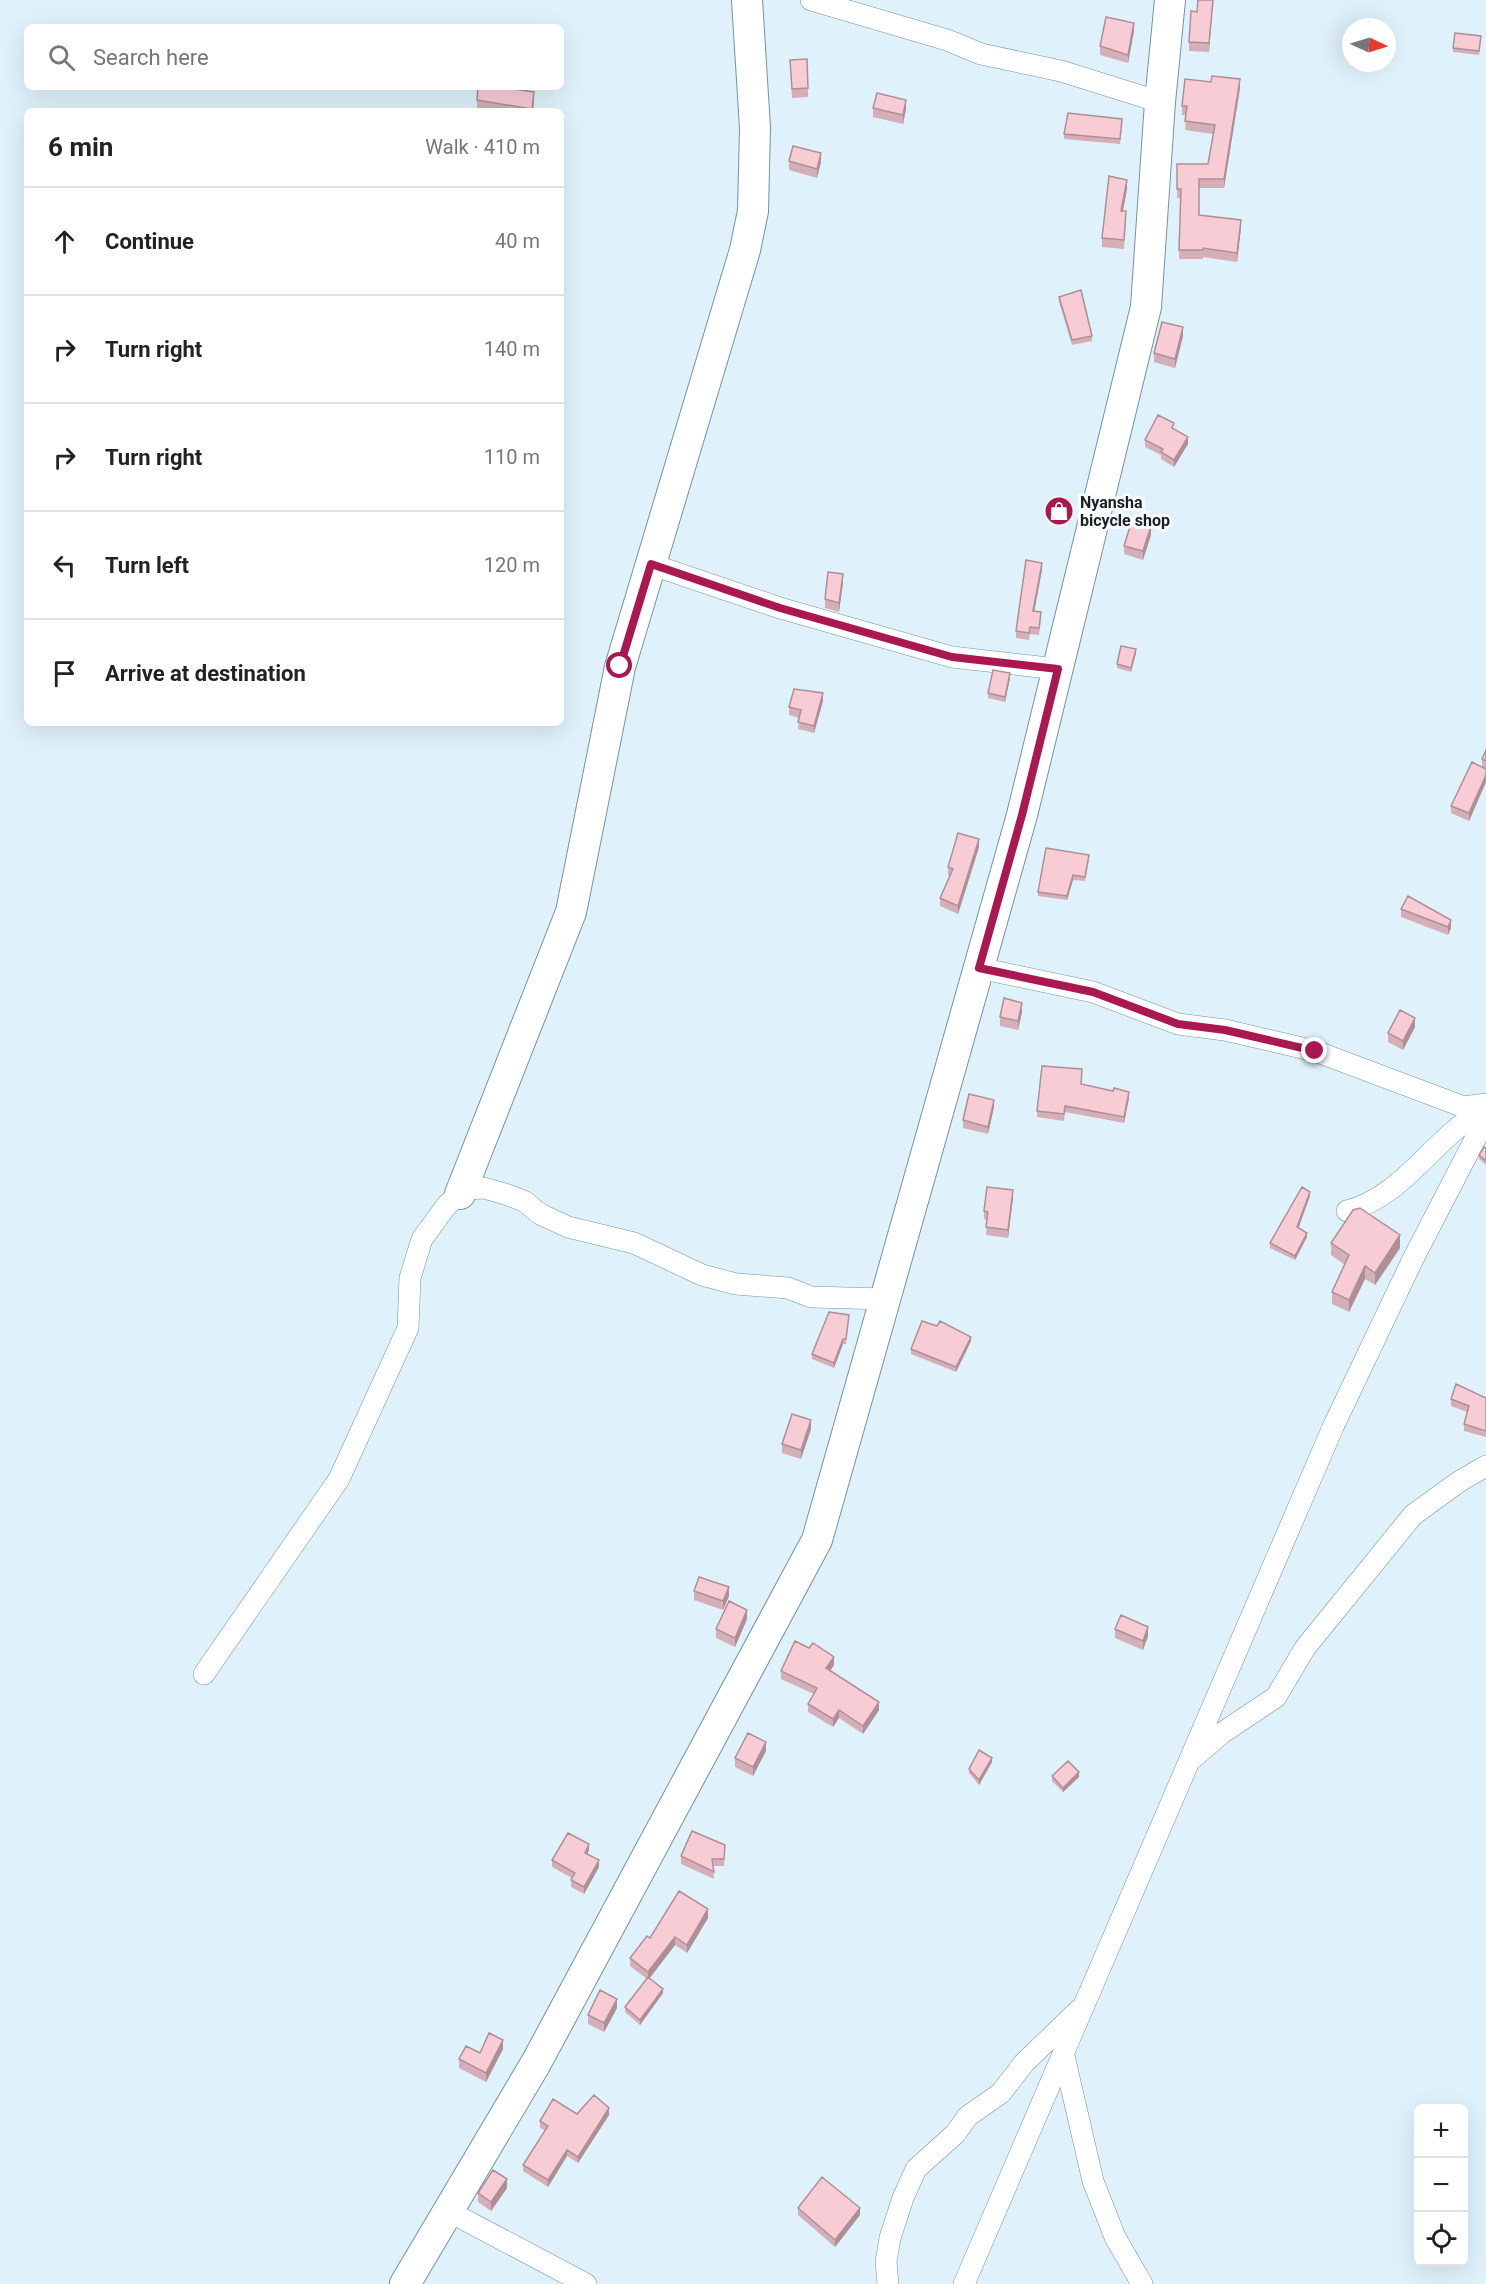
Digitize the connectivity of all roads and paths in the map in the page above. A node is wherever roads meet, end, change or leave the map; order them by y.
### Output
1 (747, 0) edge
2 (812, 0) edge
3 (1170, 0) edge
4 (1160, 102) junction
5 (651, 564) junction
6 (1058, 669) junction
7 (979, 968) junction
8 (1486, 1106) edge
9 (1486, 1118) edge
10 (460, 1194) junction
11 (1347, 1211) dead end
12 (885, 1299) junction
13 (1486, 1466) edge
14 (204, 1674) dead end
15 (1190, 1761) junction
16 (1087, 2002) junction
17 (1064, 2056) junction
18 (448, 2211) junction
19 (405, 2284) edge
20 (586, 2284) edge
21 (888, 2284) edge
22 (964, 2284) edge
23 (1142, 2284) edge

1 - 5 street
2 - 4 street
3 - 4 street
4 - 6 street
5 - 6 street
5 - 10 street
6 - 7 street
7 - 8 street
7 - 12 street
8 - 11 street
9 - 15 street
10 - 12 street
10 - 14 street
12 - 18 street
13 - 15 street
15 - 16 street
16 - 17 street
16 - 21 street
17 - 22 street
17 - 23 street
18 - 19 street
18 - 20 street

